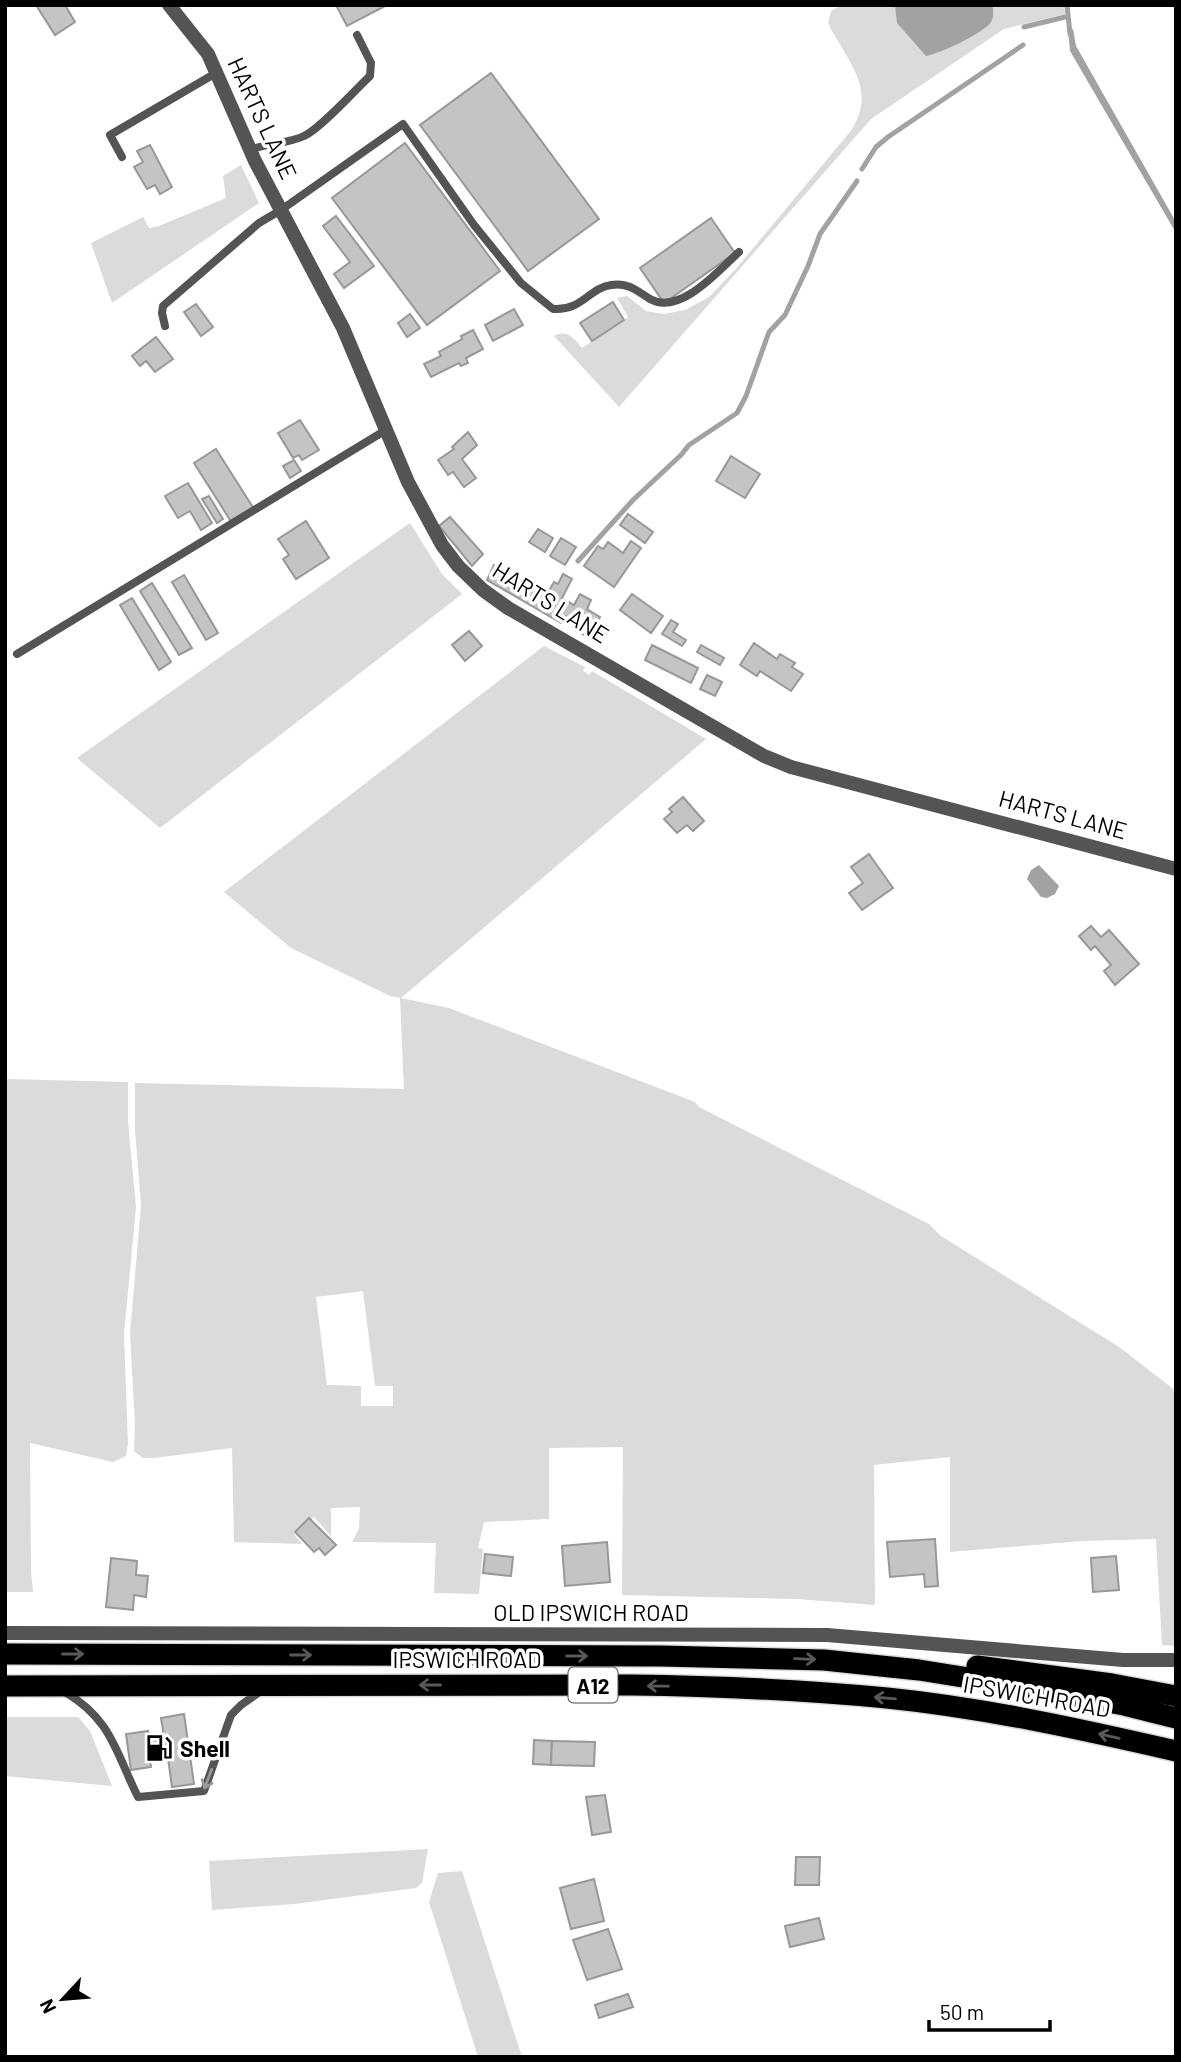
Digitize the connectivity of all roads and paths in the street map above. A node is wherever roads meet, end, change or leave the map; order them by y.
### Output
1 (169, 5) edge
2 (358, 35) dead end
3 (216, 72) junction
4 (250, 150) junction
5 (122, 157) dead end
6 (281, 211) junction
7 (739, 251) dead end
8 (165, 326) dead end
9 (386, 430) junction
10 (17, 654) dead end
11 (1176, 869) edge
12 (5, 1633) edge
13 (5, 1654) edge
14 (1176, 1660) edge
15 (919, 1670) junction
16 (5, 1686) edge
17 (55, 1686) junction
18 (270, 1686) junction
19 (1176, 1696) edge
20 (1176, 1718) edge
21 (1176, 1751) edge

1 - 3 street, HARTS LANE
2 - 4 lane
3 - 4 street, HARTS LANE
3 - 5 lane
4 - 6 street, HARTS LANE
6 - 7 lane
6 - 8 lane
6 - 9 street, HARTS LANE
9 - 10 lane
9 - 11 street, HARTS LANE
12 - 14 street, OLD IPSWICH ROAD
13 -> 15 highway, IPSWICH ROAD / A12
15 - 19 highway, A12
15 - 20 highway, IPSWICH ROAD / A12
16 - 17 highway, IPSWICH ROAD / A12
17 - 18 highway, IPSWICH ROAD / A12
18 -> 17 lane
21 -> 18 highway, IPSWICH ROAD / A12

